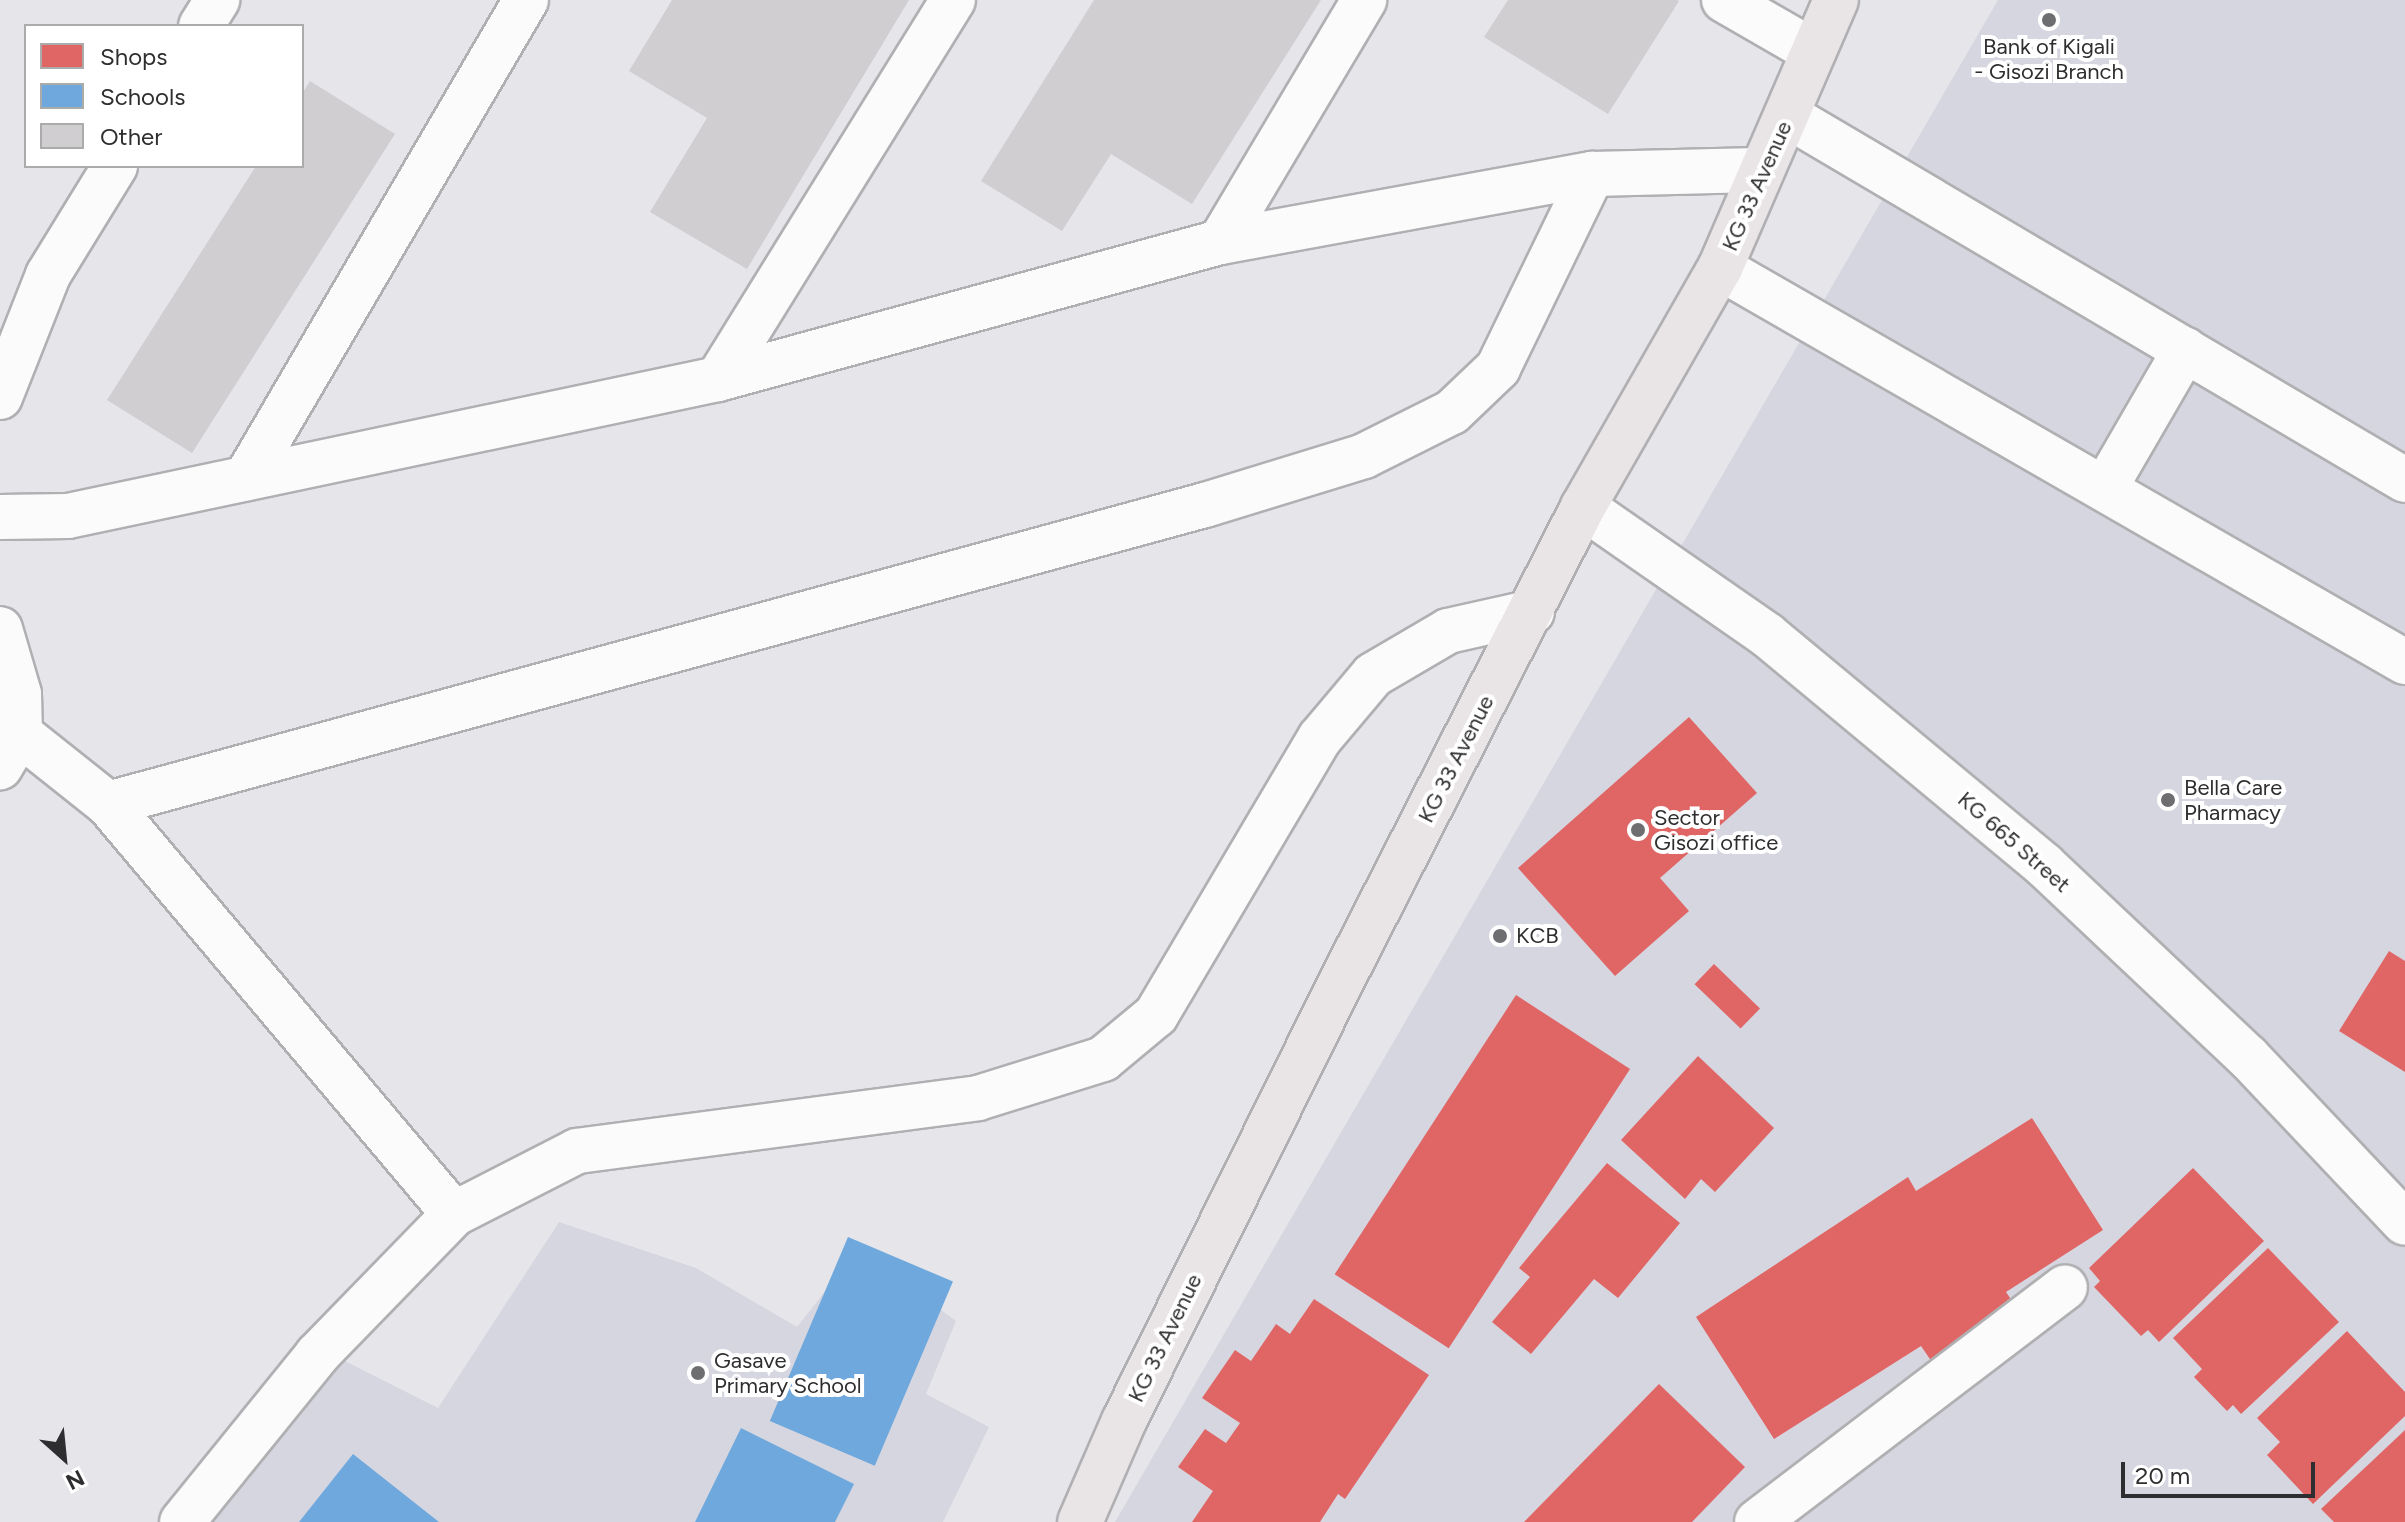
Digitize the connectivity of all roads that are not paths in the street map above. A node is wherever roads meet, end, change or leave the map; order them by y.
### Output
1 (217, 0) edge
2 (526, 0) edge
3 (953, 0) edge
4 (1364, 0) edge
5 (1724, 0) edge
6 (1836, 0) edge
7 (202, 24) edge
8 (1811, 50) junction
9 (1788, 116) junction
10 (114, 168) edge
11 (1760, 170) junction
12 (1592, 174) junction
13 (1220, 242) junction
14 (1720, 268) junction
15 (2185, 350) junction
16 (718, 379) junction
17 (0, 397) edge
18 (246, 478) junction
19 (2405, 480) edge
20 (2105, 488) junction
21 (1583, 507) junction
22 (0, 517) edge
23 (1532, 612) junction
24 (0, 629) edge
25 (2405, 662) edge
26 (10, 750) edge
27 (108, 804) junction
28 (454, 1214) junction
29 (2405, 1223) edge
30 (2065, 1287) dead end
31 (182, 1522) edge
32 (1080, 1522) edge
33 (1757, 1522) edge

1 - 7 street
2 - 18 street
3 - 16 street
4 - 13 street
5 - 8 street
6 - 8 main road, KG 33 Avenue
8 - 9 main road, KG 33 Avenue
9 - 11 main road, KG 33 Avenue
9 - 15 street
10 - 17 street
11 - 12 street
11 - 14 main road, KG 33 Avenue
12 - 13 street
12 - 27 street
13 - 16 street
14 - 20 street
14 - 21 main road, KG 33 Avenue
15 - 19 street
15 - 20 street
16 - 18 street
18 - 22 street
20 - 25 street
21 - 23 main road, KG 33 Avenue
21 - 29 street, KG 665 Street
23 - 28 street
23 - 32 main road, KG 33 Avenue
24 - 26 street
26 - 27 street
27 - 28 street
28 - 31 street
30 - 33 street

